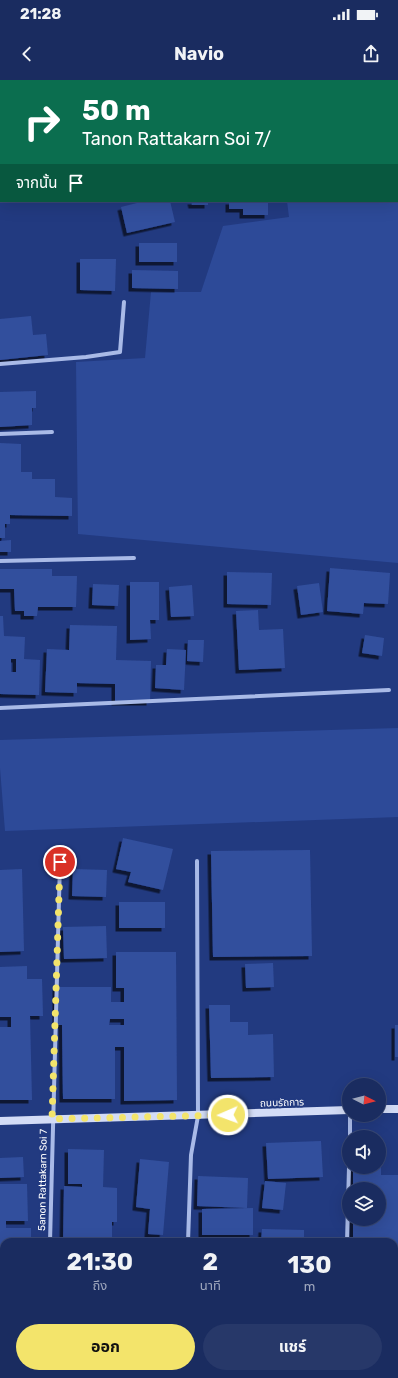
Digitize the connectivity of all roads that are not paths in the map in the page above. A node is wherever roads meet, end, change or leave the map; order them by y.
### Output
1 (124, 302) dead end
2 (0, 364) edge
3 (52, 432) dead end
4 (0, 434) edge
5 (134, 558) dead end
6 (0, 561) edge
7 (388, 690) dead end
8 (0, 708) edge
9 (196, 861) dead end
10 (60, 862) dead end
11 (386, 1109) edge
12 (398, 1109) edge
13 (342, 1110) edge
14 (198, 1116) junction
15 (52, 1119) junction
16 (0, 1121) edge
17 (349, 1174) edge
18 (50, 1238) edge
19 (188, 1238) edge
20 (347, 1238) edge

1 - 2 street
3 - 4 street
5 - 6 street
7 - 8 street
9 - 14 street
10 - 15 street, 5anon Rattakarn Soi 7
11 - 12 street
13 - 14 street, ถนนรัถการ
14 - 15 street, ถนนรัถการ
14 - 19 street
15 - 16 street, ถนนรัถการ
15 - 18 street, 5anon Rattakarn Soi 7
17 - 20 street

